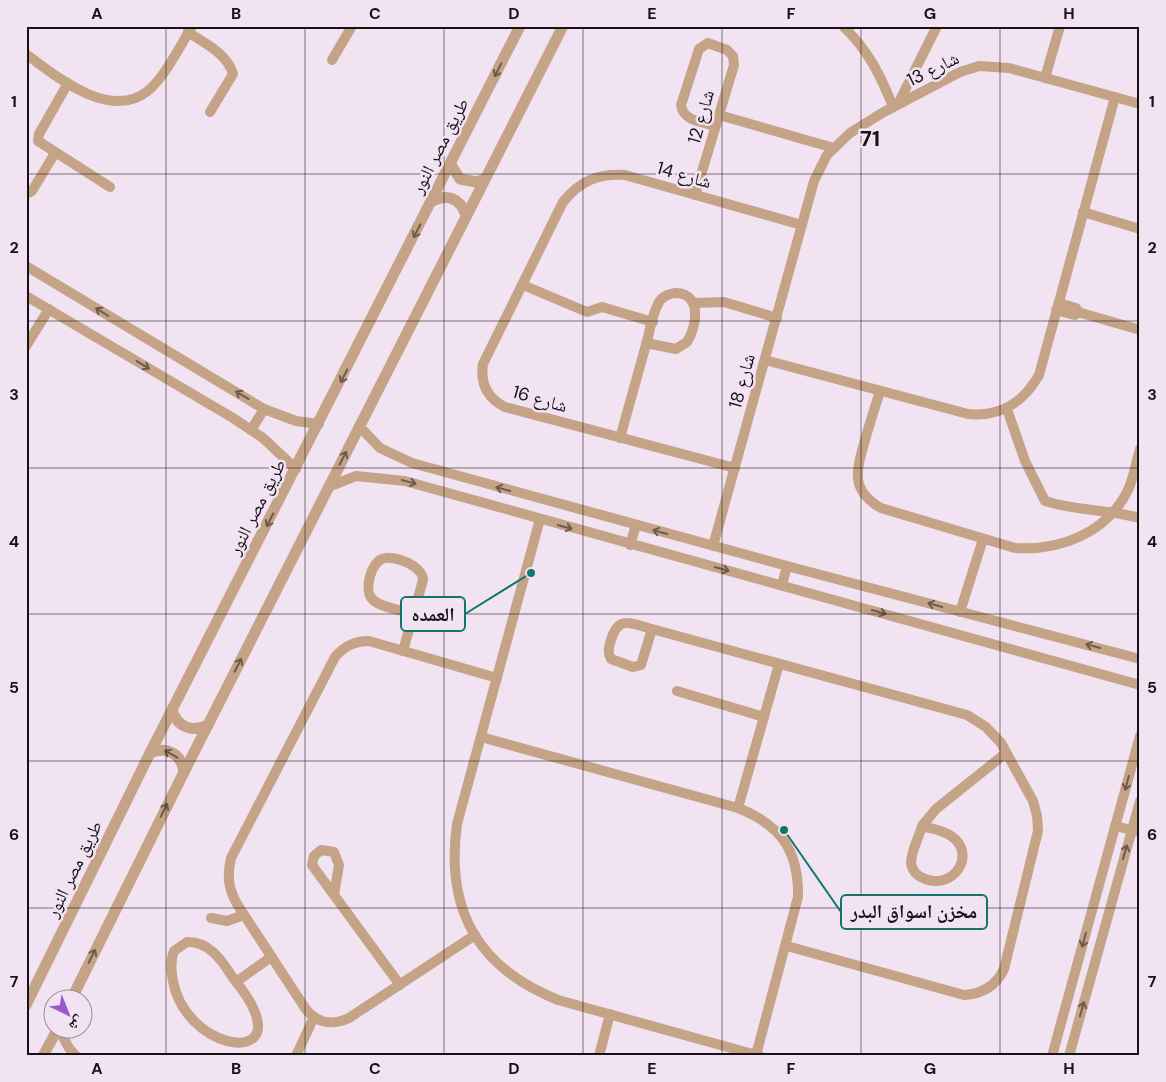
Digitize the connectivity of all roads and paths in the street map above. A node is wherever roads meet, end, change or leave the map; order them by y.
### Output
1 (352, 26) edge
2 (520, 26) edge
3 (562, 26) edge
4 (843, 26) edge
5 (938, 26) edge
6 (1060, 26) edge
7 (190, 29) edge
8 (26, 54) edge
9 (332, 60) dead end
10 (1046, 78) junction
11 (68, 83) junction
12 (1115, 97) junction
13 (1140, 104) edge
14 (896, 106) junction
15 (210, 112) dead end
16 (719, 115) junction
17 (716, 126) junction
18 (834, 148) junction
19 (55, 153) junction
20 (451, 165) junction
21 (485, 178) junction
22 (110, 187) dead end
23 (26, 194) edge
24 (695, 195) junction
25 (432, 202) junction
26 (563, 202) joint
27 (1083, 212) junction
28 (466, 214) junction
29 (802, 225) junction
30 (1140, 229) edge
31 (26, 266) edge
32 (523, 285) junction
33 (26, 296) edge
34 (694, 303) junction
35 (1057, 306) junction
36 (49, 309) junction
37 (777, 318) junction
38 (652, 322) junction
39 (1140, 330) edge
40 (646, 343) junction
41 (26, 346) edge
42 (765, 360) junction
43 (880, 391) junction
44 (264, 409) junction
45 (1007, 409) junction
46 (319, 424) junction
47 (359, 426) junction
48 (251, 430) junction
49 (620, 438) junction
50 (1140, 449) edge
51 (735, 468) junction
52 (296, 469) junction
53 (328, 487) junction
54 (1114, 510) junction
55 (1140, 518) edge
56 (540, 519) junction
57 (636, 525) junction
58 (983, 538) junction
59 (630, 545) junction
60 (713, 546) junction
61 (787, 566) junction
62 (782, 585) junction
63 (960, 612) junction
64 (414, 614) junction
65 (652, 629) junction
66 (403, 651) junction
67 (1140, 658) edge
68 (779, 664) junction
69 (497, 678) junction
70 (1140, 685) edge
71 (677, 691) dead end
72 (172, 711) junction
73 (764, 717) junction
74 (208, 725) junction
75 (1140, 736) edge
76 (481, 737) junction
77 (150, 753) junction
78 (1006, 753) junction
79 (184, 772) junction
80 (1140, 801) edge
81 (738, 808) junction
82 (1120, 810) junction
83 (1138, 814) edge
84 (922, 826) junction
85 (1115, 826) junction
86 (1136, 831) edge
87 (334, 896) dead end
88 (244, 915) junction
89 (211, 918) dead end
90 (475, 936) junction
91 (786, 946) junction
92 (271, 957) junction
93 (236, 982) junction
94 (400, 985) junction
95 (76, 990) edge
96 (26, 1005) edge
97 (610, 1014) junction
98 (314, 1018) junction
99 (53, 1040) edge
100 (64, 1040) edge
101 (758, 1055) edge
102 (44, 1056) edge
103 (76, 1056) edge
104 (296, 1056) edge
105 (599, 1056) edge
106 (1052, 1056) edge
107 (1068, 1056) edge

1 - 9 street
2 -> 20 street, طريق مصر النور
3 - 21 street
4 - 14 street
5 - 14 street
6 - 10 street
7 - 11 street
7 - 15 street
8 - 11 street
10 - 12 street, شارع 13
10 - 14 street, شارع 13
11 - 19 street
12 - 13 street, شارع 13
12 - 27 street
14 - 18 street, شارع 13
16 - 17 street, شارع 12
16 - 17 street, شارع 12
16 - 18 street
17 - 24 street, شارع 12
18 - 29 street, شارع 13
19 - 22 street
19 - 23 street
20 - 21 street
20 - 25 street, طريق مصر النور
21 - 28 street
24 - 26 street, شارع 14
24 - 29 street, شارع 14
25 - 28 street
25 -> 46 street, طريق مصر النور
26 - 32 street, شارع 16
27 - 30 street
27 - 35 street
28 - 47 street
29 - 37 street, شارع 18
44 -> 31 street
32 - 38 street
32 - 49 street, شارع 16
33 - 36 street
34 - 37 street
34 - 38 street
34 - 40 street
35 - 39 street
35 - 45 street
36 - 41 street
36 -> 48 street
37 - 42 street, شارع 18
38 - 40 street
40 - 49 street
42 - 43 street
42 - 51 street, شارع 18
43 - 45 street
43 - 58 street
44 - 46 street
44 - 48 street
45 - 54 street
46 - 52 street, طريق مصر النور
53 -> 47 street
57 -> 47 street
48 - 52 street
49 - 51 street, شارع 16
50 - 54 street
51 - 60 street, شارع 18
52 -> 72 street, طريق مصر النور
53 -> 56 street
74 -> 53 street
54 - 55 street
54 - 58 street
56 -> 59 street
56 - 69 street
57 - 59 street
60 -> 57 street
58 - 63 street
59 -> 62 street
60 - 61 street
61 - 62 street
63 -> 61 street
62 -> 70 street
67 -> 63 street
64 - 64 street
64 - 66 street
65 - 65 street
65 - 68 street
66 - 69 street
66 - 88 street
68 - 73 street
68 - 78 street
69 - 76 street
71 - 73 street
72 - 74 street
72 - 77 street, طريق مصر النور
73 - 81 street
74 - 79 street
75 -> 82 street
76 - 81 street
76 - 90 street
79 -> 77 street
77 - 96 street, طريق مصر النور
78 - 84 street
78 - 91 street
95 -> 79 street
80 - 83 street
81 - 91 street
82 - 83 street
82 - 85 street
83 - 86 street
84 - 84 street
85 - 86 street
85 -> 106 street
107 -> 86 street
87 - 94 street
88 - 89 street
88 - 92 street
90 - 94 street
90 - 97 street
91 - 101 street
92 - 93 street
92 - 98 street
93 - 93 street
94 - 98 street
97 - 101 street
97 - 105 street
98 - 104 street
99 - 102 street
100 - 103 street

